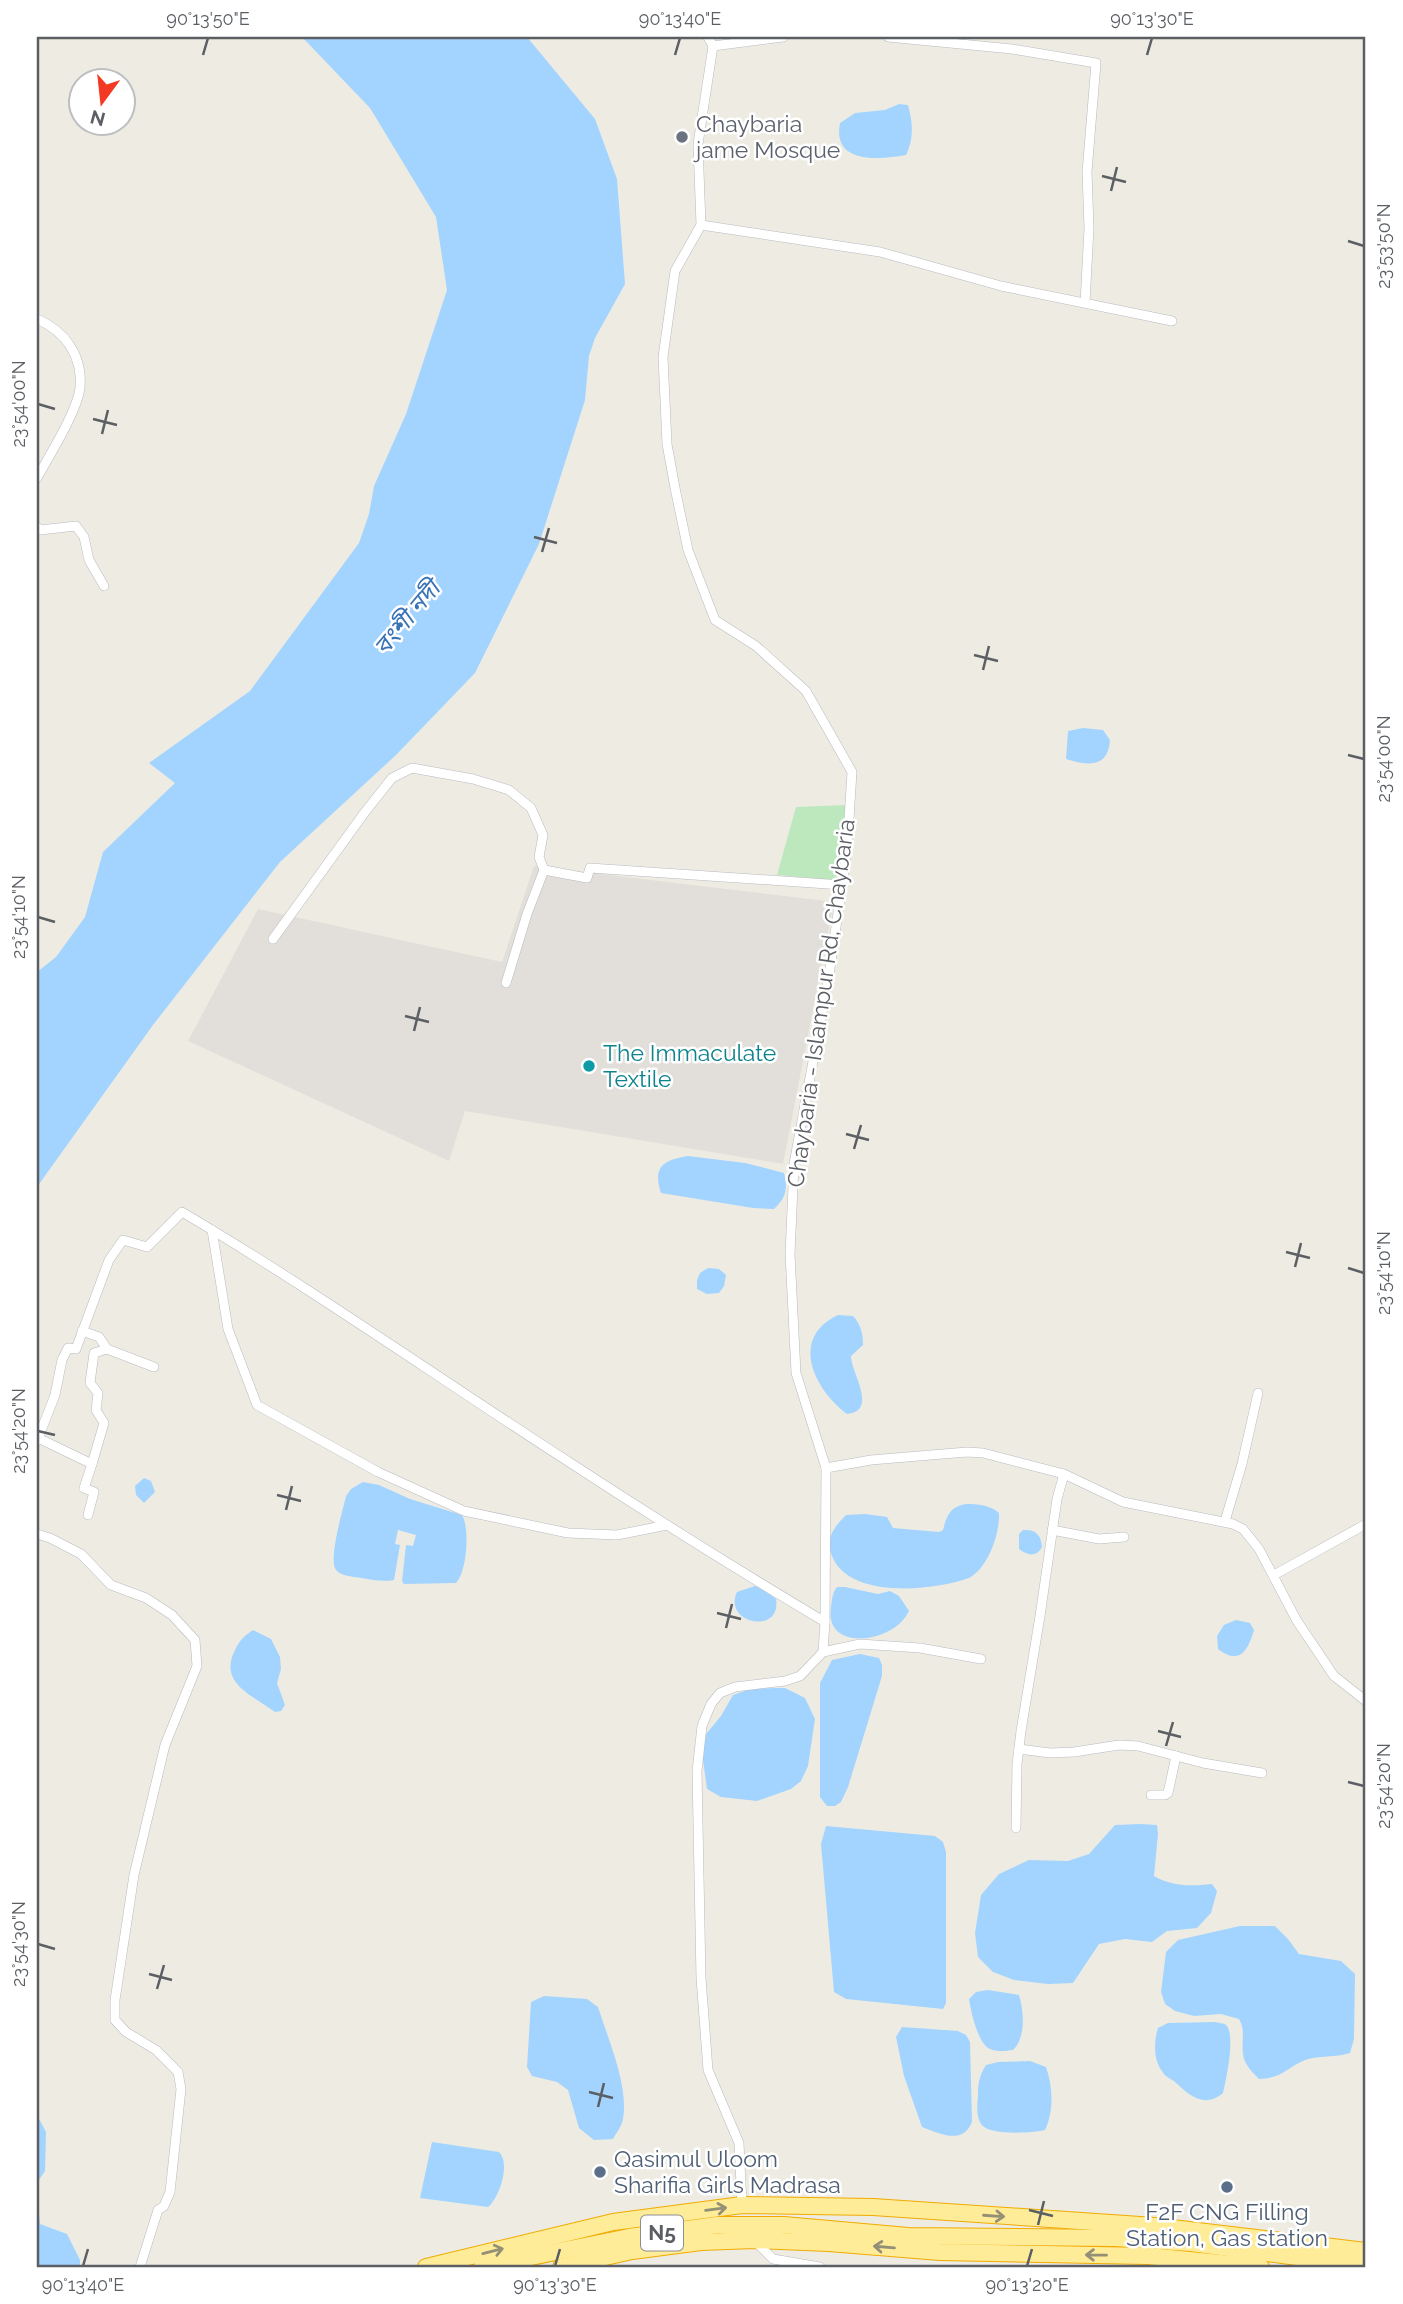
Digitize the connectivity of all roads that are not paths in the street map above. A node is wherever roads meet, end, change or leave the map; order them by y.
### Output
1 (708, 37) edge
2 (783, 37) edge
3 (888, 37) edge
4 (900, 37) edge
5 (999, 37) edge
6 (713, 46) junction
7 (997, 47) junction
8 (701, 225) junction
9 (1085, 303) junction
10 (37, 319) edge
11 (1172, 321) dead end
12 (37, 478) edge
13 (37, 527) edge
14 (104, 586) dead end
15 (544, 870) junction
16 (842, 886) junction
17 (273, 939) dead end
18 (506, 983) dead end
19 (212, 1230) junction
20 (82, 1331) junction
21 (107, 1349) junction
22 (154, 1367) dead end
23 (1258, 1393) dead end
24 (37, 1440) edge
25 (92, 1464) junction
26 (826, 1468) junction
27 (1065, 1474) junction
28 (88, 1515) dead end
29 (1225, 1521) junction
30 (1366, 1524) edge
31 (667, 1525) junction
32 (1052, 1530) junction
33 (37, 1534) edge
34 (1124, 1537) dead end
35 (1274, 1574) junction
36 (825, 1622) junction
37 (823, 1652) junction
38 (981, 1659) dead end
39 (1366, 1701) edge
40 (1019, 1749) junction
41 (1176, 1756) junction
42 (1262, 1773) dead end
43 (1151, 1795) dead end
44 (1016, 1828) dead end
45 (741, 2205) junction
46 (754, 2240) junction
47 (941, 2244) junction
48 (1366, 2251) edge
49 (1366, 2266) edge
50 (141, 2267) edge
51 (426, 2267) edge
52 (482, 2267) edge
53 (561, 2267) edge
54 (820, 2267) edge
55 (1261, 2267) edge

1 - 6 street
2 - 6 street
3 - 4 street
4 - 7 street
5 - 7 street
6 - 8 street
7 - 9 street
8 - 9 street
8 - 16 street, Chaybaria - Islampur Rd, Chaybaria
9 - 11 street
10 - 12 street
13 - 14 street
15 - 16 street
15 - 17 street
15 - 18 street
16 - 26 street, Chaybaria - Islampur Rd, Chaybaria
19 - 20 street
19 - 31 street
19 - 31 street
20 - 21 street
20 - 24 street
21 - 22 street
21 - 25 street
23 - 29 street
24 - 25 street
25 - 28 street
26 - 27 street
26 - 36 street, Chaybaria - Islampur Rd, Chaybaria
27 - 29 street
27 - 32 street
29 - 35 street
30 - 35 street
31 - 36 street
32 - 34 street
32 - 40 street
33 - 50 street
35 - 39 street
36 - 37 street, Chaybaria - Islampur Rd, Chaybaria
37 - 38 street
37 - 45 street
40 - 41 street
40 - 44 street
41 - 42 street
41 - 43 street
45 -> 48 highway, N5
51 -> 45 highway, N5
47 -> 46 highway, N5
46 - 53 highway, N5
46 - 54 street
47 - 49 highway, N5
47 - 52 highway, N5
55 -> 47 highway, N5

